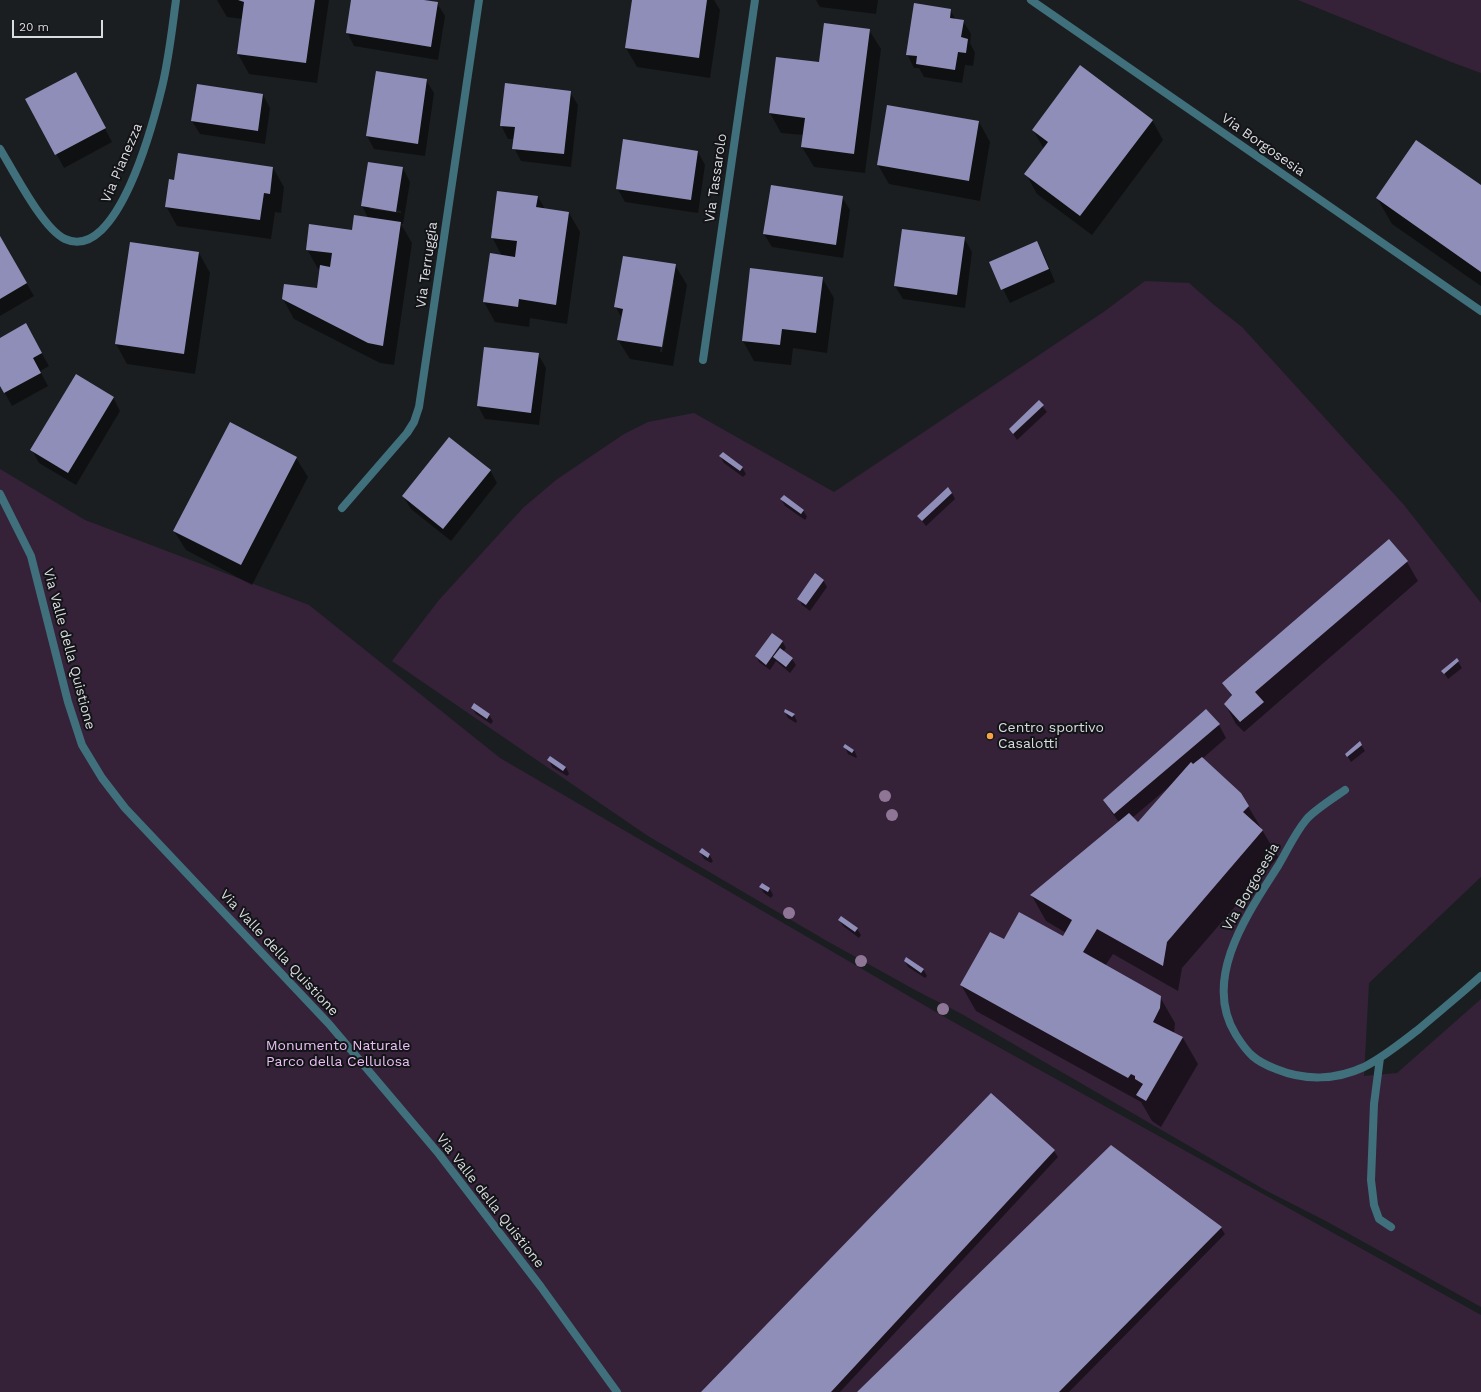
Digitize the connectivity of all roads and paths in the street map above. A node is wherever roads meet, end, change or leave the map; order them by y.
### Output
1 (176, 0) edge
2 (479, 0) edge
3 (755, 0) edge
4 (1031, 0) edge
5 (0, 149) edge
6 (1481, 311) edge
7 (703, 360) dead end
8 (0, 494) edge
9 (342, 508) dead end
10 (1345, 790) dead end
11 (1481, 976) edge
12 (1380, 1058) junction
13 (1392, 1227) dead end
14 (617, 1392) edge

1 - 5 street, Via Pianezza
2 - 9 street, Via Terruggia
3 - 7 street, Via Tassarolo
4 - 6 street, Via Borgosesia
8 - 14 street, Via Valle della Quistione
10 - 12 street, Via Borgosesia
11 - 12 street, Via Borgosesia
12 - 13 street

